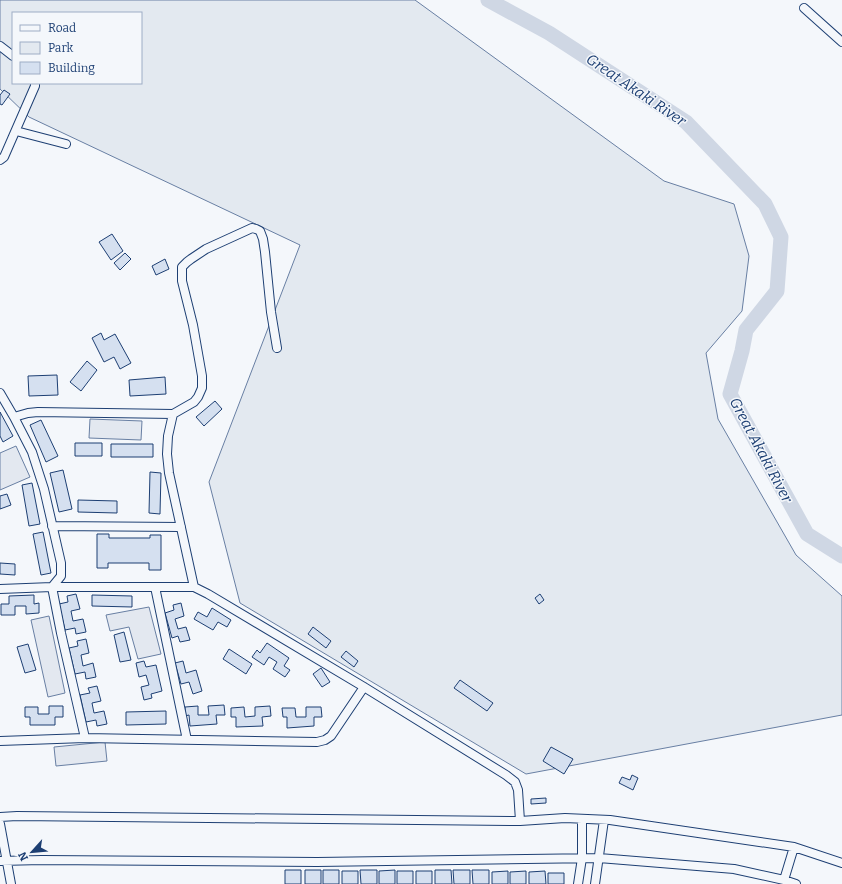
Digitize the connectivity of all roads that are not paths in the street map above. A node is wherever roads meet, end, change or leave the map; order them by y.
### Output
1 (804, 8) dead end
2 (842, 42) edge
3 (0, 46) edge
4 (12, 55) edge
5 (35, 84) edge
6 (16, 131) junction
7 (66, 144) dead end
8 (0, 160) edge
9 (277, 348) dead end
10 (0, 393) edge
11 (173, 414) junction
12 (14, 417) junction
13 (52, 526) junction
14 (181, 527) junction
15 (52, 587) junction
16 (154, 587) junction
17 (194, 588) junction
18 (0, 589) edge
19 (364, 687) junction
20 (85, 738) junction
21 (187, 740) junction
22 (0, 741) edge
23 (0, 817) edge
24 (582, 819) junction
25 (604, 820) junction
26 (520, 822) junction
27 (0, 824) edge
28 (794, 846) junction
29 (582, 858) junction
30 (599, 858) junction
31 (3, 861) edge
32 (842, 863) edge
33 (784, 880) junction
34 (11, 884) edge
35 (578, 884) edge
36 (595, 884) edge
37 (796, 884) edge

1 - 2 street
3 - 4 street
5 - 6 street
6 - 7 street
6 - 8 street
9 - 11 street
10 - 12 street
11 - 12 street
11 - 14 street
12 - 13 street
13 - 14 street
13 - 15 street
14 - 17 street
15 - 16 street
15 - 18 street
15 - 20 street
16 - 17 street
16 - 21 street
17 - 19 street
19 - 21 street
19 - 26 street
20 - 21 street
20 - 22 street
23 - 26 street
24 - 25 street
24 - 26 street
24 - 29 street
25 - 28 street
25 - 30 street
27 - 31 street
28 - 32 street
28 - 33 street
29 - 30 street
29 - 31 street
29 - 35 street
30 - 33 street
30 - 36 street
31 - 34 street
33 - 37 street

